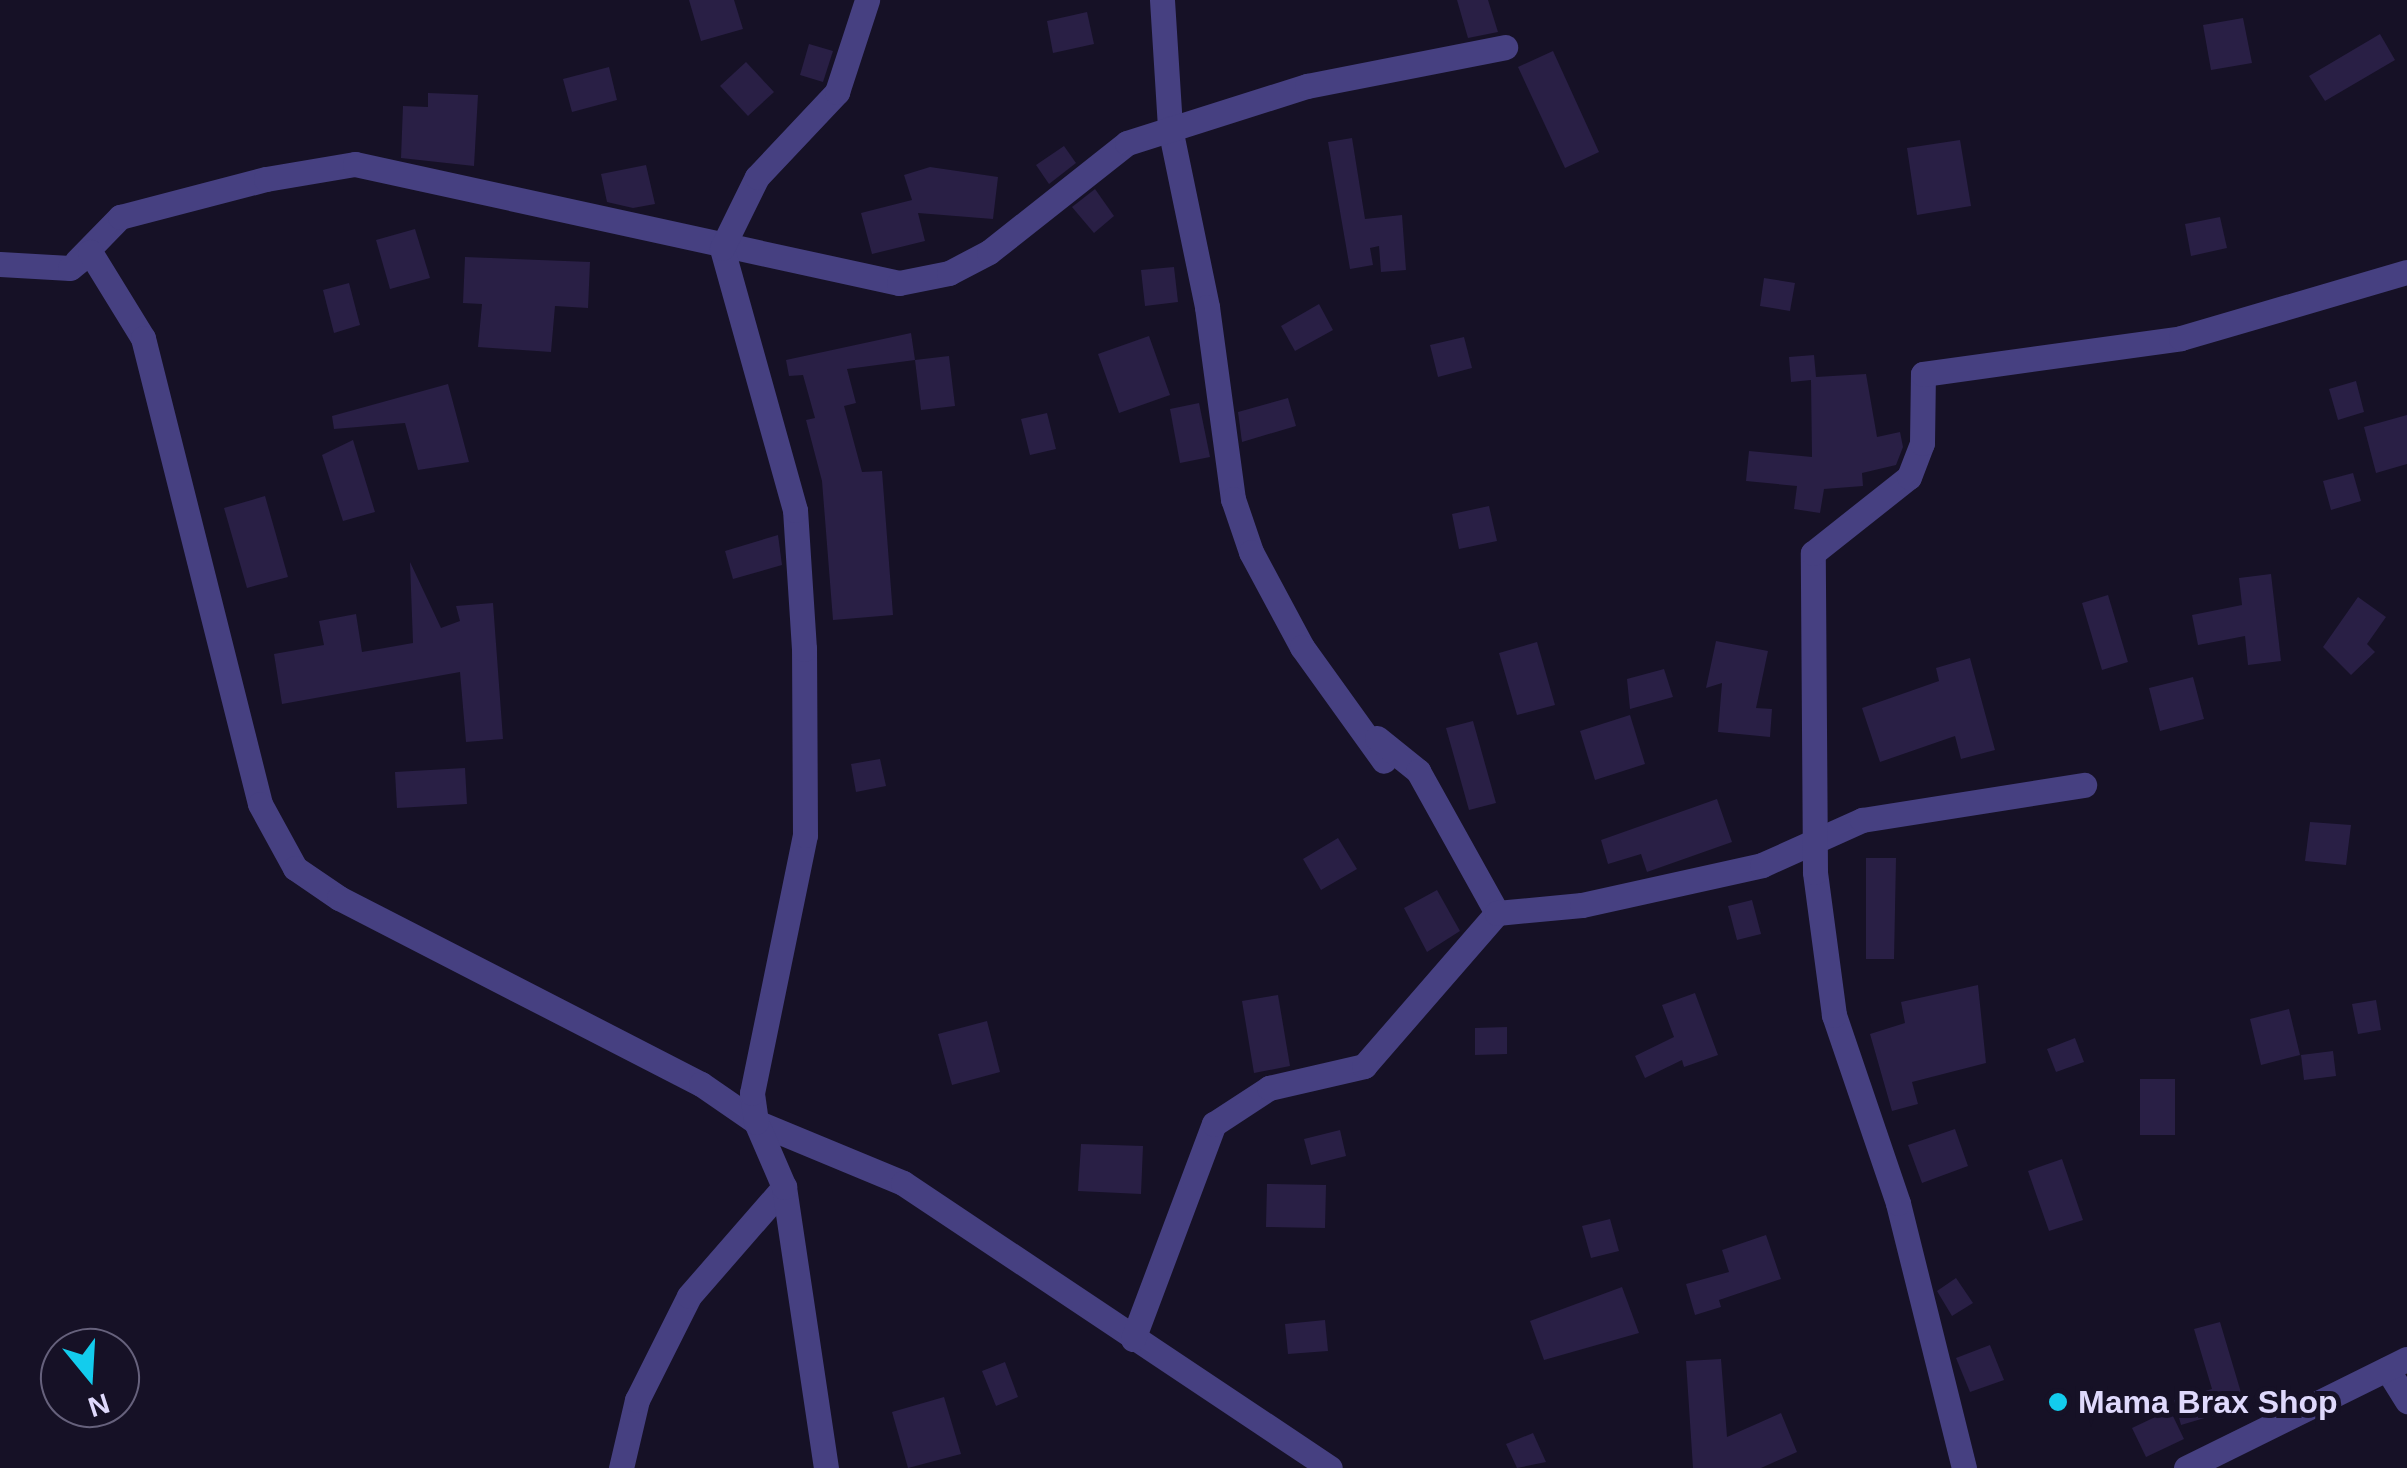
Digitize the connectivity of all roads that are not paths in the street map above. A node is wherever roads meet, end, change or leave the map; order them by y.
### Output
1 (866, 0) edge
2 (1162, 0) edge
3 (1505, 47) dead end
4 (1170, 128) junction
5 (722, 248) junction
6 (0, 264) edge
7 (70, 268) junction
8 (2407, 272) edge
9 (1351, 718) junction
10 (1384, 761) dead end
11 (2084, 785) dead end
12 (1816, 841) junction
13 (1498, 912) junction
14 (756, 1122) junction
15 (784, 1187) junction
16 (1133, 1340) junction
17 (2397, 1364) edge
18 (2407, 1402) edge
19 (621, 1468) edge
20 (826, 1468) edge
21 (1330, 1468) edge
22 (1964, 1468) edge
23 (2186, 1468) edge

1 - 5 street
2 - 4 street
3 - 4 street
4 - 5 street
4 - 9 street
5 - 7 street
5 - 14 street
6 - 7 street
7 - 14 street
8 - 12 street
9 - 10 street
9 - 13 street
11 - 12 street
12 - 13 street
12 - 22 street
13 - 16 street
14 - 15 street
14 - 16 street
15 - 19 street
15 - 20 street
16 - 21 street
17 - 18 street
17 - 23 street

